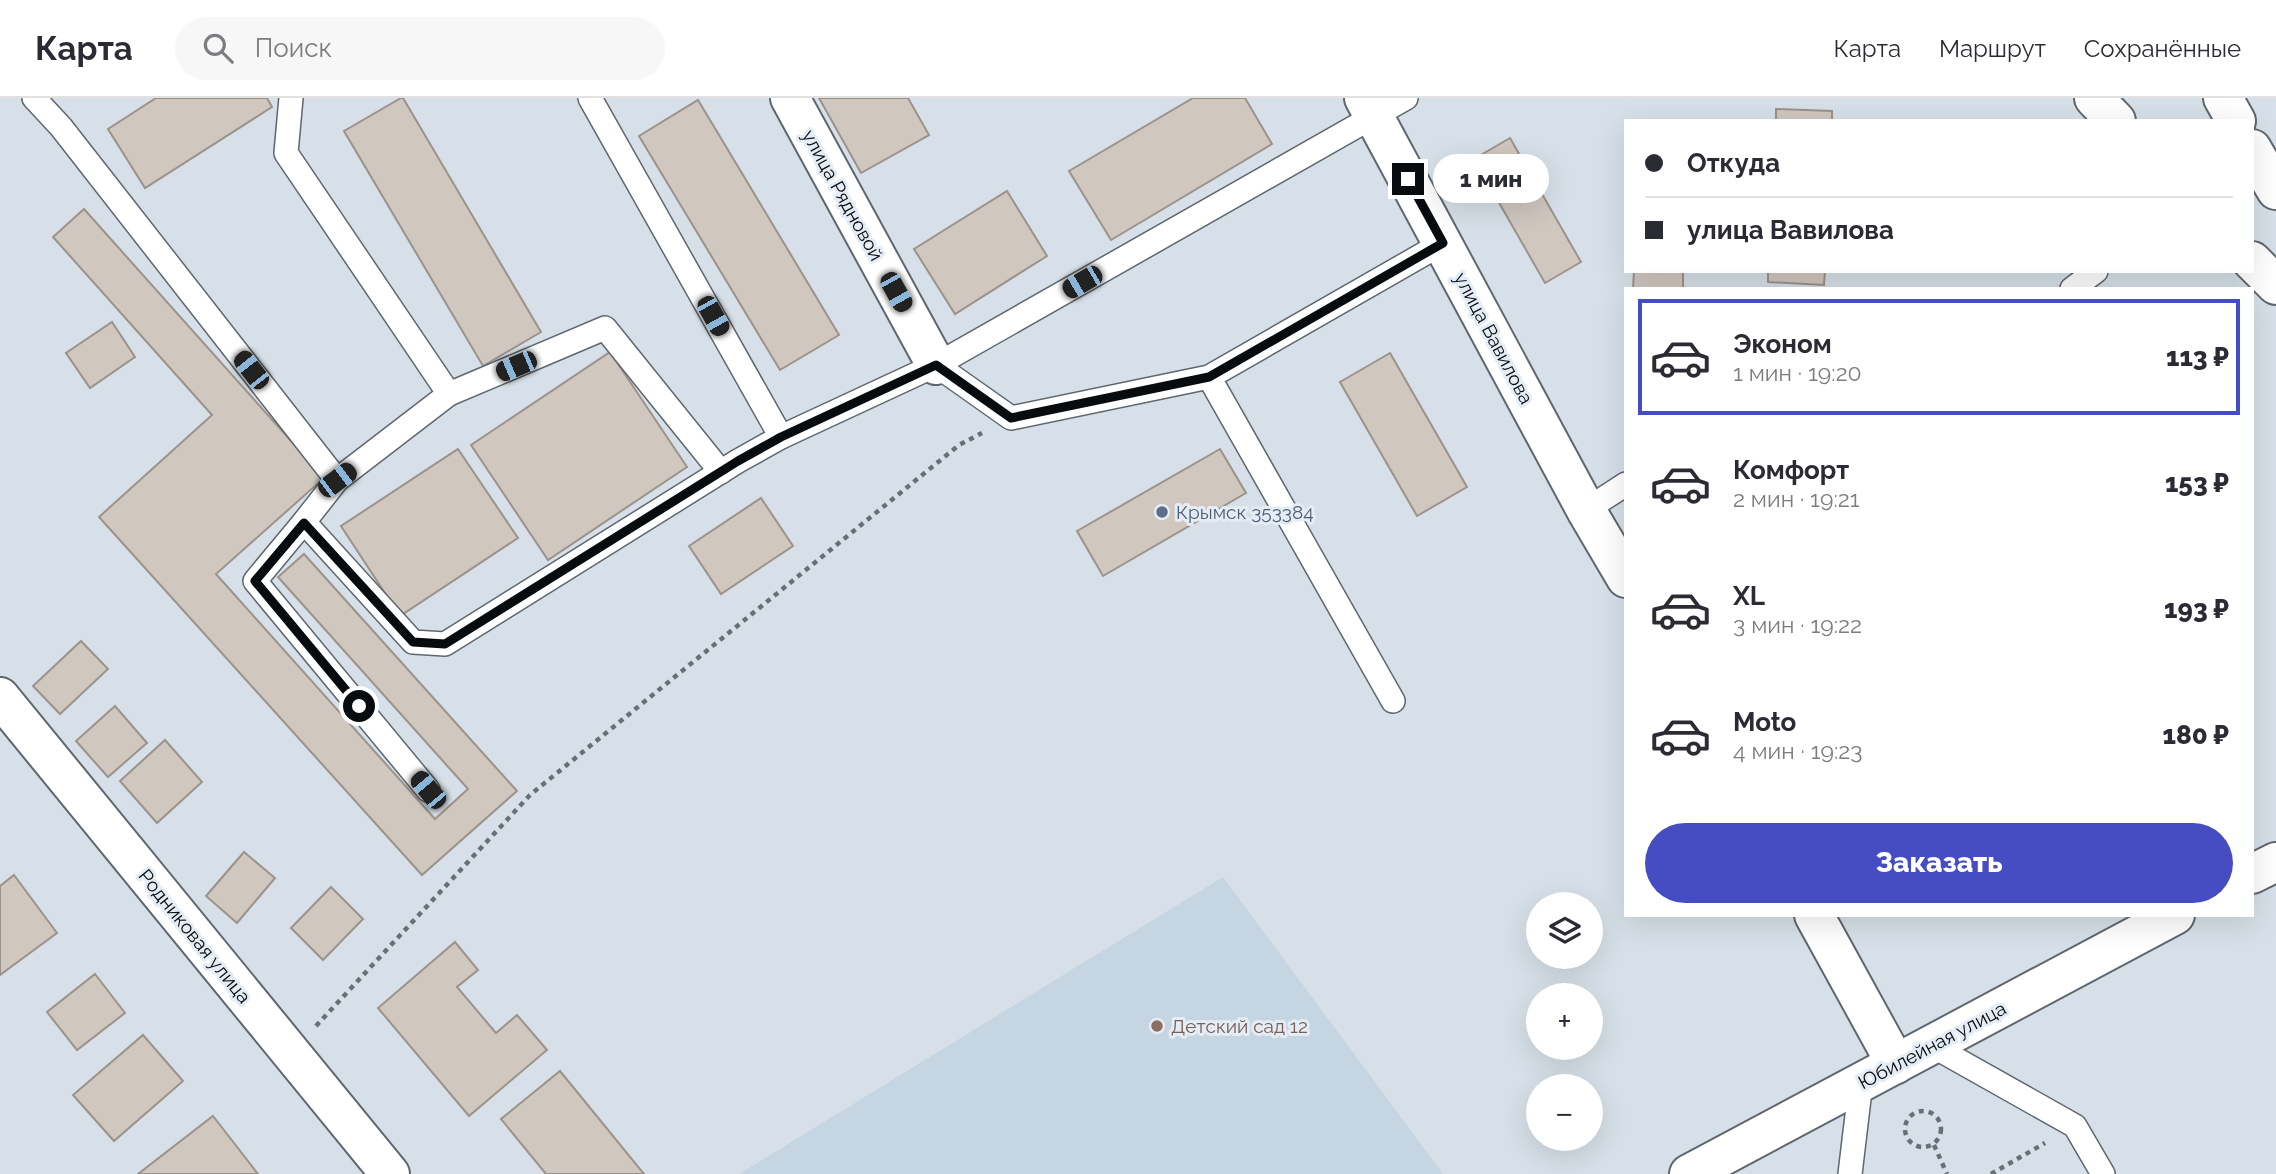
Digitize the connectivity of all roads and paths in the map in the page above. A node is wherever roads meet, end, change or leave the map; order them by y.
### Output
1 (34, 98) edge
2 (291, 98) edge
3 (590, 98) edge
4 (790, 98) edge
5 (2094, 98) edge
6 (2223, 98) edge
7 (1381, 104) edge
8 (2114, 119) edge
9 (2235, 119) edge
10 (2254, 152) edge
11 (2276, 190) edge
12 (1443, 243) junction
13 (2254, 263) edge
14 (2093, 273) edge
15 (2276, 285) edge
16 (2075, 287) edge
17 (936, 365) junction
18 (1209, 377) junction
19 (449, 394) junction
20 (1011, 418) junction
21 (781, 437) junction
22 (721, 472) junction
23 (337, 480) junction
24 (1624, 485) edge
25 (1586, 510) junction
26 (304, 523) junction
27 (1624, 575) edge
28 (1393, 701) dead end
29 (4, 712) edge
30 (428, 790) dead end
31 (2276, 862) edge
32 (2254, 873) edge
33 (1815, 917) edge
34 (2171, 917) edge
35 (1931, 1045) junction
36 (291, 1053) junction
37 (1896, 1063) junction
38 (1861, 1083) junction
39 (2075, 1126) junction
40 (1934, 1145) junction
41 (390, 1174) edge
42 (1689, 1174) edge
43 (1850, 1174) edge
44 (1947, 1174) edge
45 (1991, 1174) edge
46 (2103, 1174) edge

1 - 23 lane
2 - 19 lane
3 - 21 lane
4 - 17 street, улица Рядновой
5 - 8 street
6 - 9 street
7 - 12 street, улица Вавилова
7 - 17 lane
10 - 11 street
12 - 18 lane
12 - 25 street, улица Вавилова
13 - 15 street
14 - 16 lane
17 - 20 lane
17 - 21 lane
18 - 20 lane
18 - 28 lane
19 - 22 lane
19 - 23 lane
20 - 36 path
21 - 22 lane
22 - 26 lane
23 - 26 lane
24 - 25 lane
25 - 27 street, улица Вавилова
26 - 30 lane
29 - 36 street, Родниковая улица
31 - 32 street
33 - 37 street
34 - 35 street, Юбилейная улица
35 - 37 street, Юбилейная улица
35 - 39 lane
36 - 41 street, Родниковая улица
37 - 38 street, Юбилейная улица
38 - 42 street, Юбилейная улица
38 - 43 lane
39 - 45 path
39 - 46 lane
40 - 40 path
40 - 44 path

